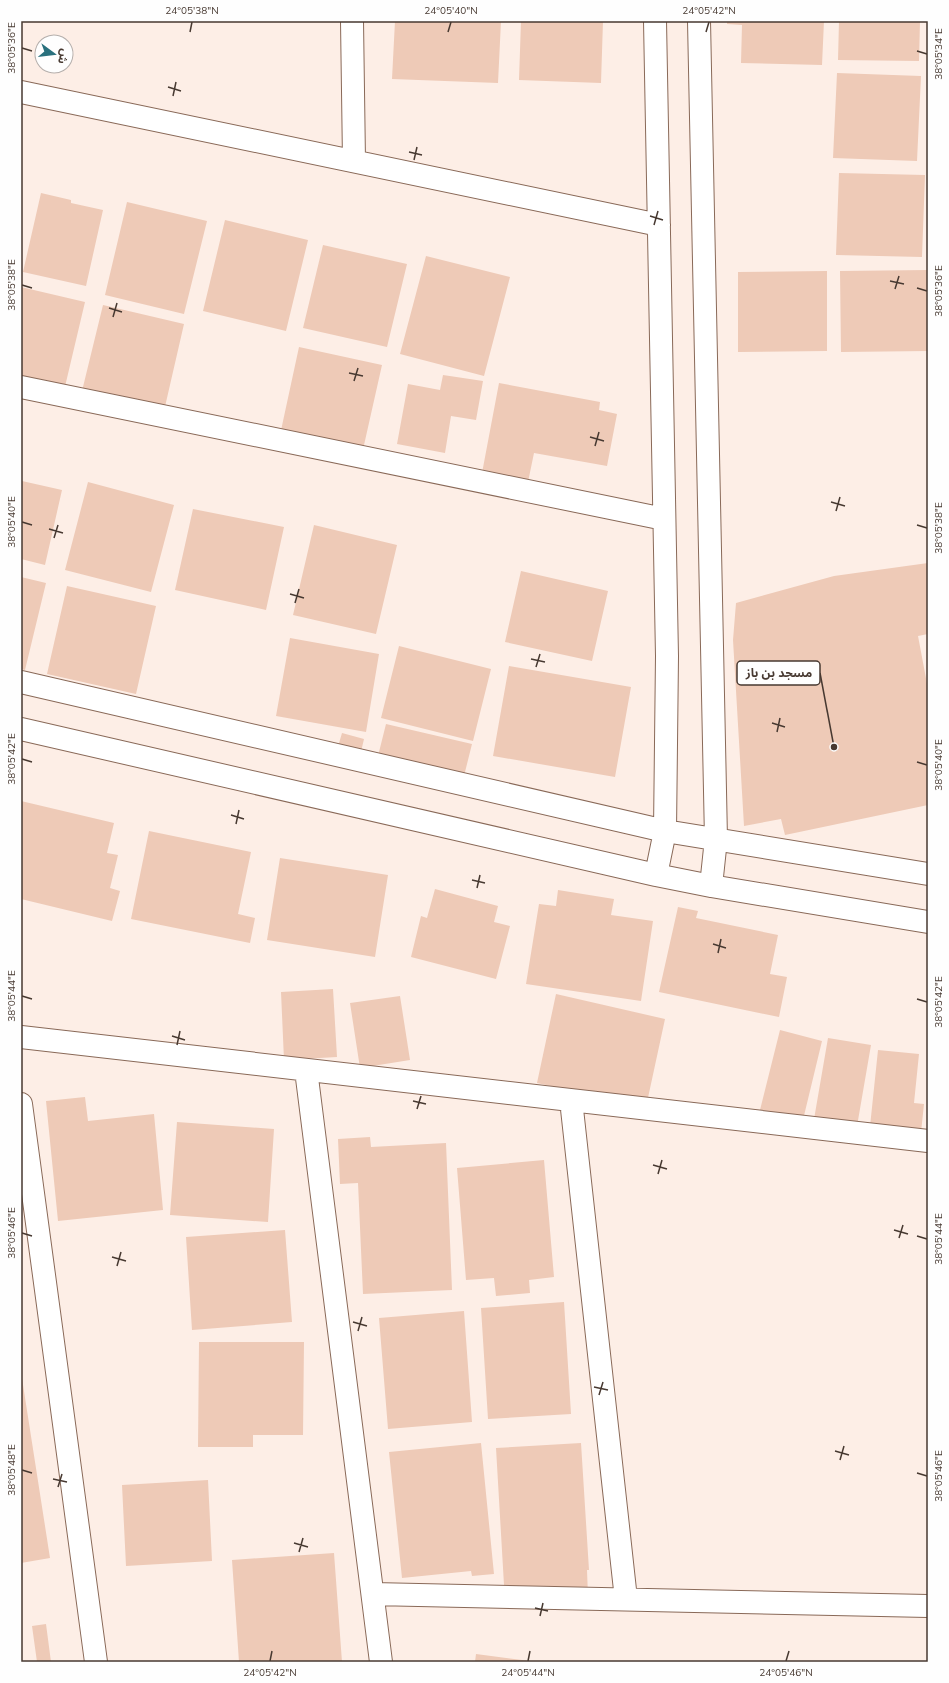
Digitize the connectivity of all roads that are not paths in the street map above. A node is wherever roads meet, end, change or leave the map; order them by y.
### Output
1 (352, 21) edge
2 (655, 21) edge
3 (699, 21) edge
4 (21, 92) edge
5 (354, 161) junction
6 (659, 225) junction
7 (21, 386) edge
8 (664, 519) junction
9 (21, 682) edge
10 (21, 729) edge
11 (665, 831) junction
12 (716, 839) junction
13 (928, 874) edge
14 (656, 875) junction
15 (711, 886) junction
16 (928, 922) edge
17 (21, 1037) edge
18 (306, 1070) junction
19 (571, 1100) junction
20 (21, 1104) edge
21 (928, 1141) edge
22 (373, 1594) junction
23 (626, 1599) junction
24 (928, 1606) edge
25 (96, 1662) edge
26 (381, 1662) edge

1 - 5 street
2 - 6 street
3 - 12 street
4 - 5 street
5 - 6 street
6 - 8 street
7 - 8 street
8 - 11 street
9 - 11 street
10 - 14 street
11 - 12 street
11 - 14 street
12 - 13 street
12 - 15 street
14 - 15 street
15 - 16 street
17 - 18 street
18 - 19 street
18 - 22 street
19 - 21 street
19 - 23 street
20 - 25 street
22 - 23 street
22 - 26 street
23 - 24 street

